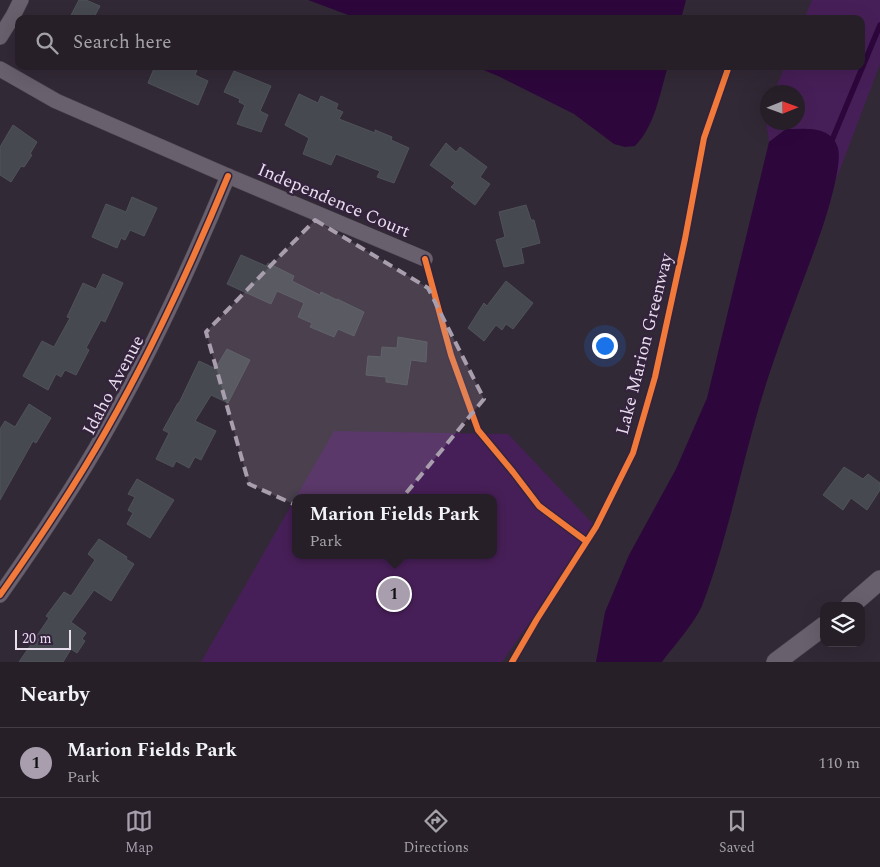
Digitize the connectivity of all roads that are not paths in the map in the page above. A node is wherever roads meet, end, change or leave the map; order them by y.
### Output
1 (21, 0) edge
2 (0, 36) edge
3 (0, 69) edge
4 (228, 176) junction
5 (425, 259) dead end
6 (880, 580) edge
7 (0, 595) edge
8 (855, 602) edge
9 (820, 629) edge
10 (776, 662) edge

1 - 2 street
3 - 4 street, Independence Court
4 - 5 street, Independence Court
4 - 7 street, Idaho Avenue
6 - 8 street
9 - 10 street

